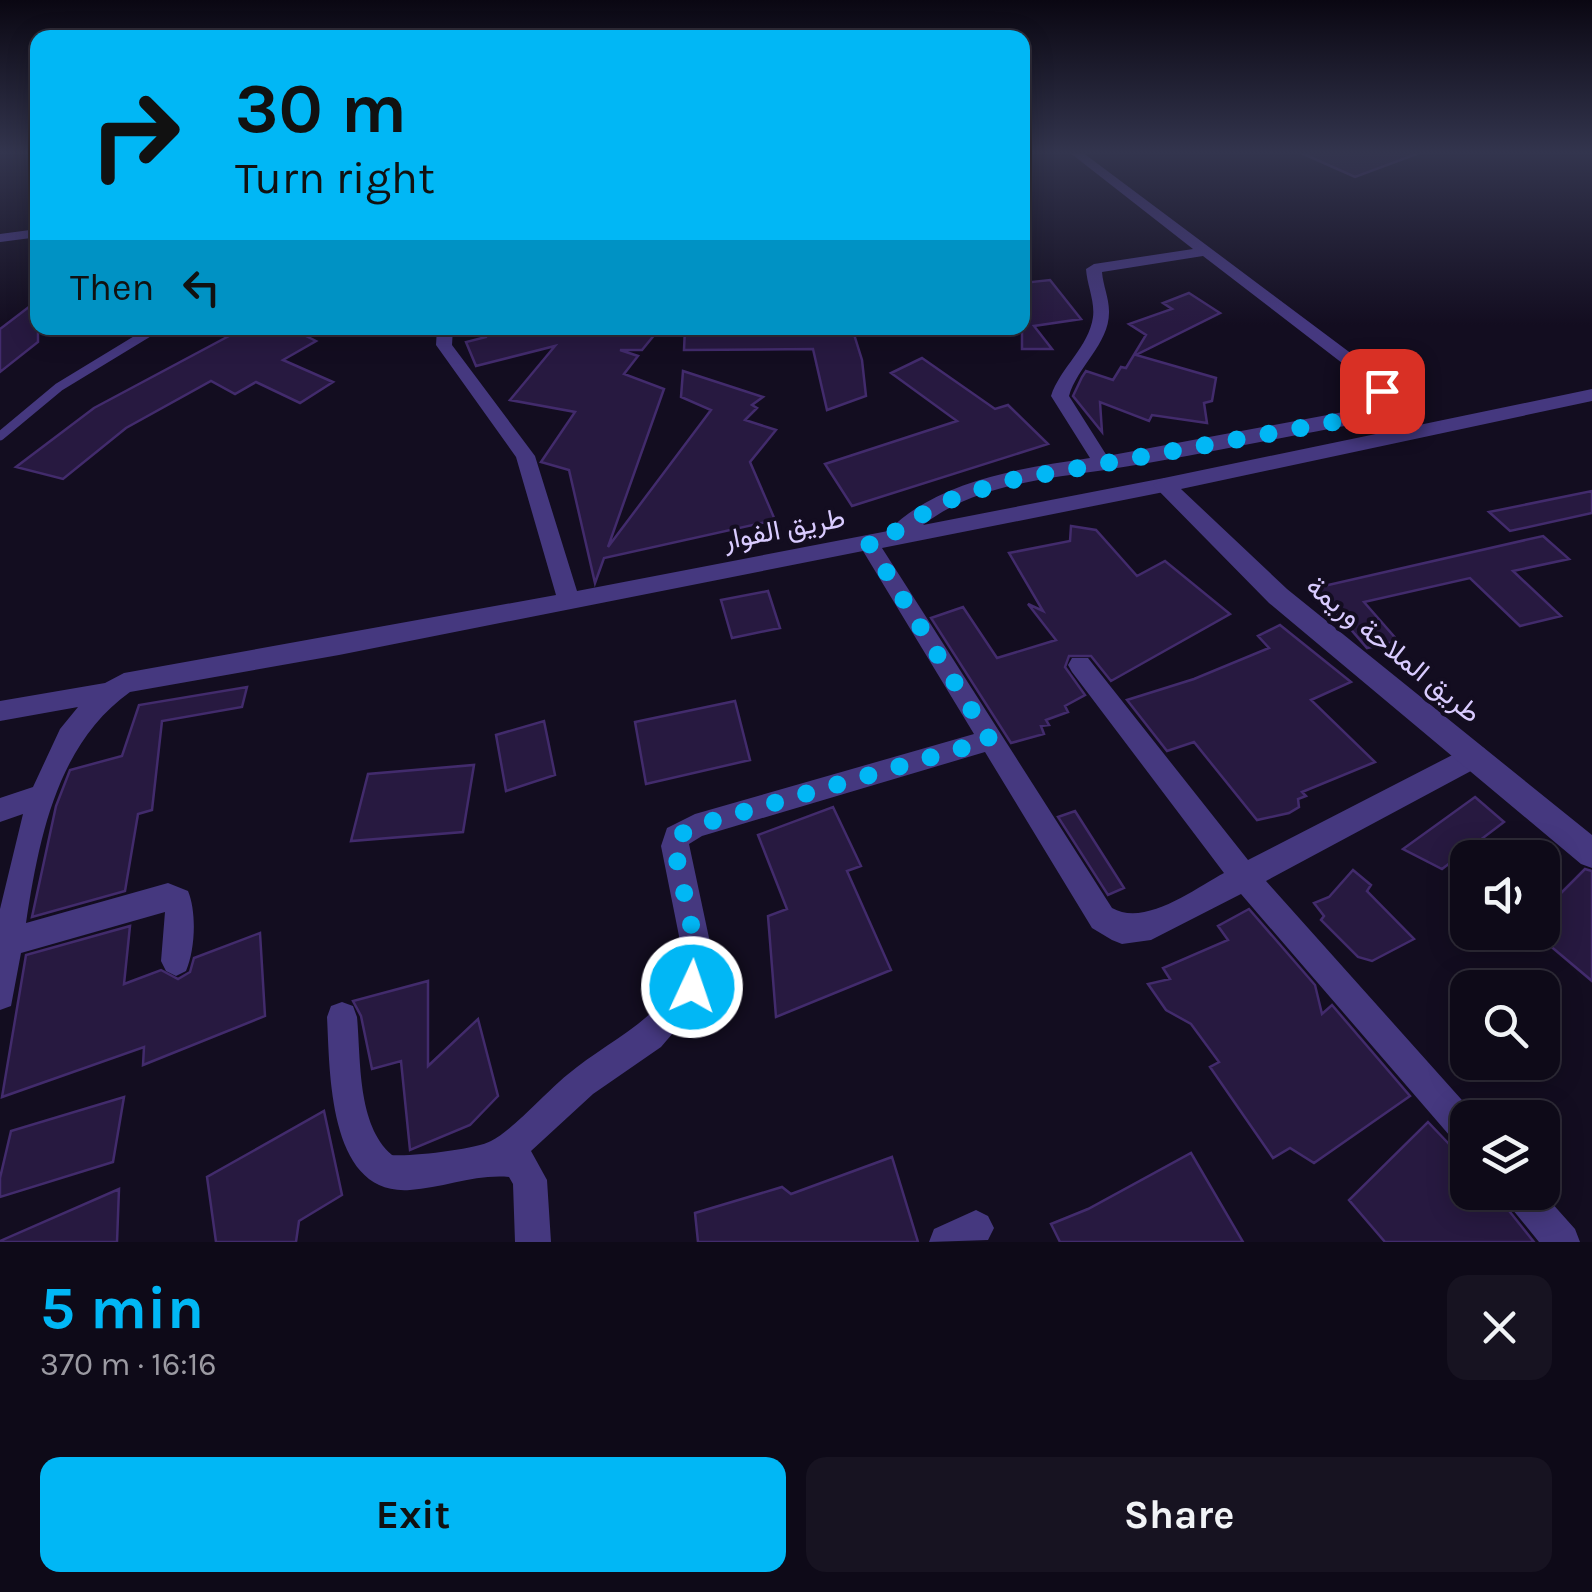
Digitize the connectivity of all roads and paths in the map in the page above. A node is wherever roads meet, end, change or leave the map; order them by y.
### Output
1 (1152, 210) edge
2 (30, 233) edge
3 (0, 238) edge
4 (1206, 250) junction
5 (144, 335) edge
6 (445, 335) edge
7 (1592, 395) edge
8 (0, 436) edge
9 (1102, 464) junction
10 (1164, 485) junction
11 (894, 536) junction
12 (868, 542) junction
13 (569, 602) junction
14 (1080, 666) dead end
15 (105, 692) junction
16 (0, 711) edge
17 (990, 740) junction
18 (1475, 756) junction
19 (41, 796) junction
20 (0, 810) edge
21 (1592, 854) edge
22 (1244, 877) junction
23 (9, 942) junction
24 (176, 961) dead end
25 (0, 995) edge
26 (342, 1016) dead end
27 (1450, 1111) edge
28 (499, 1157) junction
29 (1535, 1210) edge
30 (532, 1242) edge
31 (1562, 1242) edge

1 - 4 street
2 - 3 lane
4 - 9 street
4 - 9 street
5 - 8 lane
6 - 13 street
7 - 10 street, طريق الفوار
9 - 11 street
10 - 11 street, طريق الفوار
10 - 18 street, طريق الملاحة وريمة
11 - 12 street, طريق الفوار
12 - 13 street, طريق الفوار
12 - 17 street
13 - 15 street, طريق الفوار
14 - 22 street
15 - 16 street, طريق الفوار
15 - 19 street, طريق الفوار
17 - 22 street
17 - 28 street
18 - 21 street, طريق الملاحة وريمة
18 - 22 street
19 - 20 street
19 - 23 street, طريق الفوار
22 - 27 street
23 - 24 street
23 - 25 street, طريق الفوار
26 - 28 street
28 - 30 street
29 - 31 street

